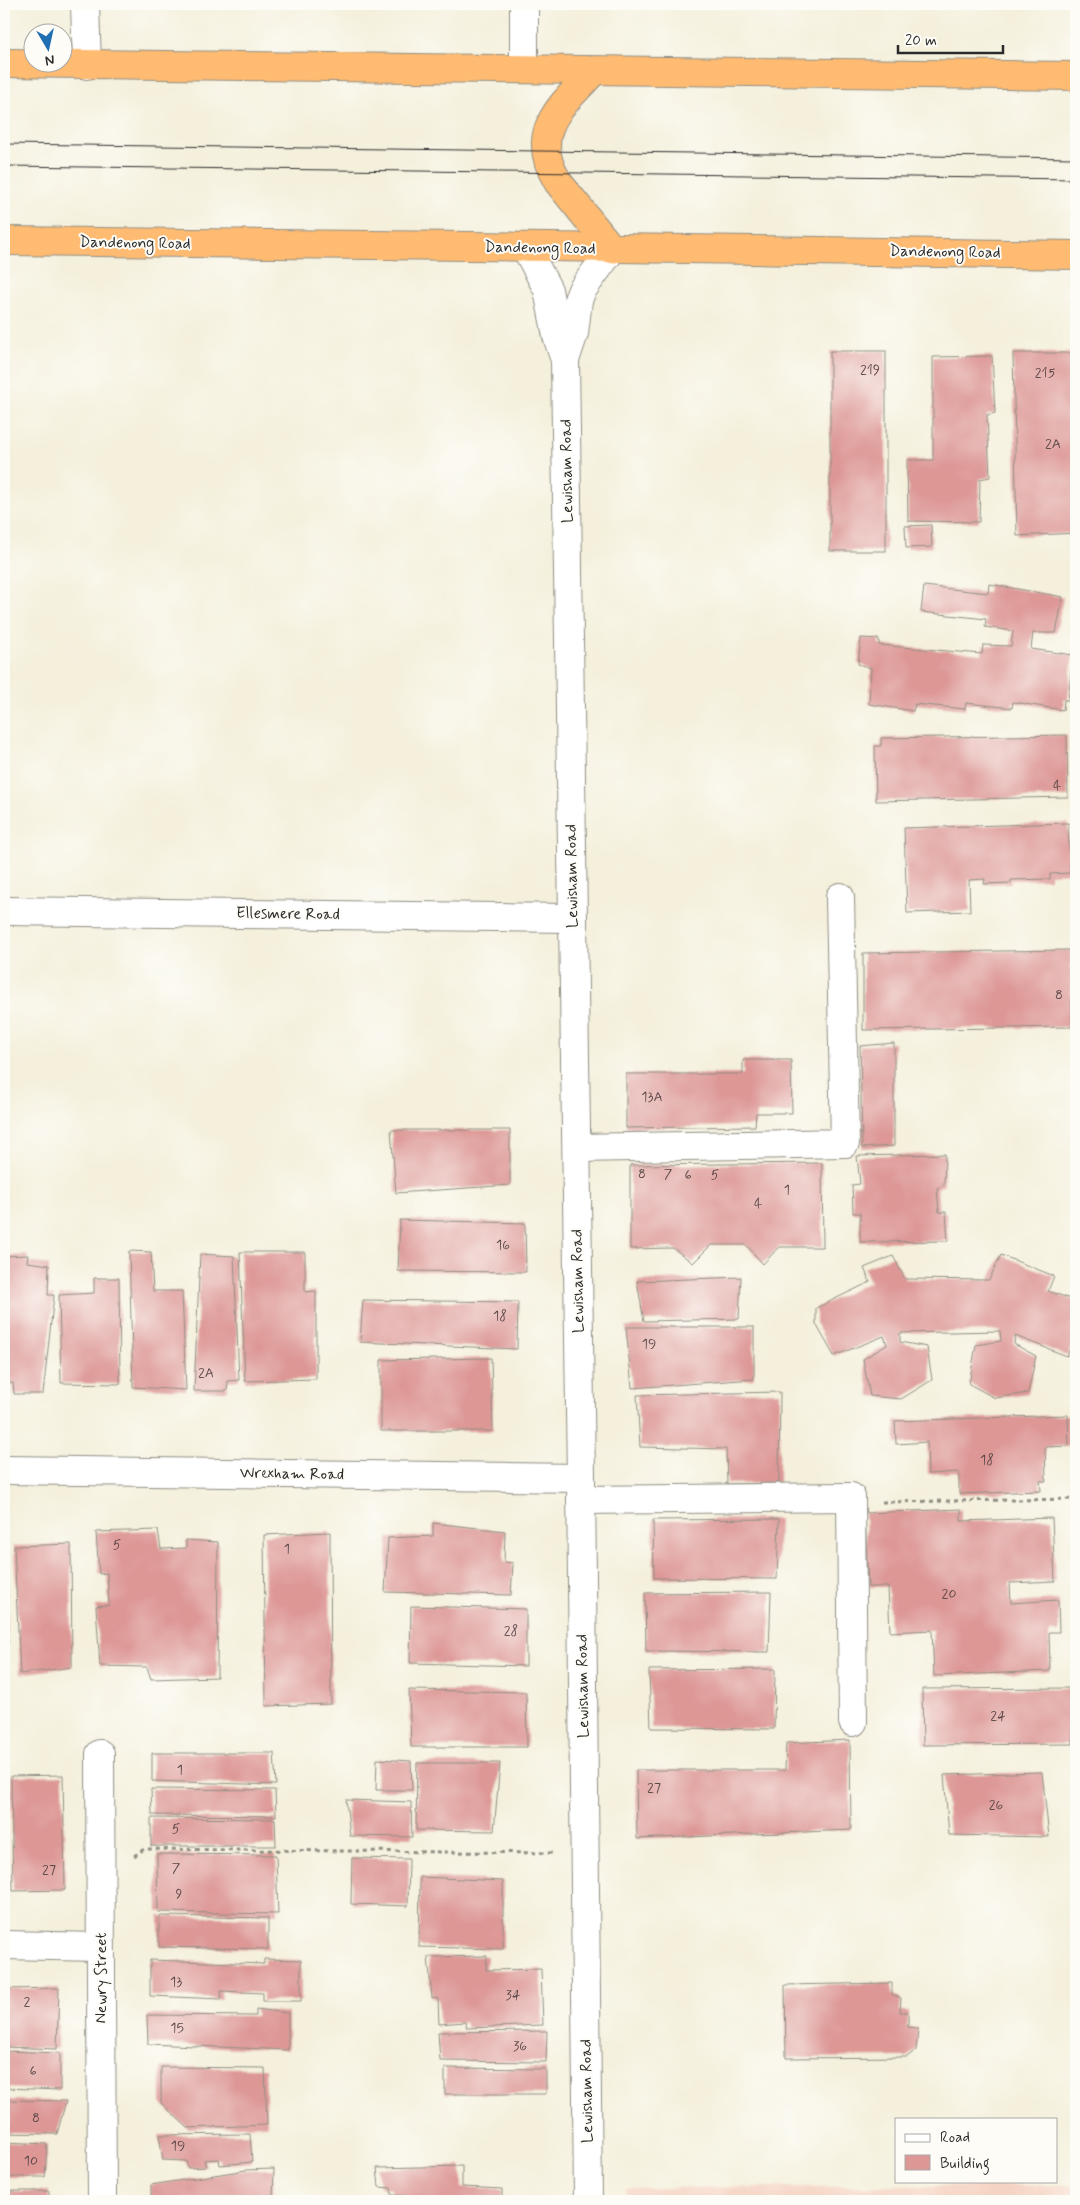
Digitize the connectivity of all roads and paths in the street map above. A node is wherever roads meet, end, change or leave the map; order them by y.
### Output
1 (85, 4) edge
2 (524, 4) edge
3 (4, 63) edge
4 (87, 65) junction
5 (524, 70) junction
6 (594, 71) junction
7 (1076, 76) edge
8 (4, 242) edge
9 (526, 248) junction
10 (612, 249) junction
11 (1076, 255) edge
12 (565, 360) junction
13 (840, 897) dead end
14 (4, 911) edge
15 (572, 918) junction
16 (576, 1148) junction
17 (4, 1470) edge
18 (581, 1489) junction
19 (1076, 1499) edge
20 (851, 1502) junction
21 (853, 1722) dead end
22 (100, 1754) dead end
23 (558, 1852) dead end
24 (127, 1860) dead end
25 (4, 1945) edge
26 (100, 1947) junction
27 (102, 2201) edge
28 (588, 2201) edge

1 - 4 street
2 - 5 street
3 - 4 highway
4 - 5 highway
5 - 6 highway
6 - 7 highway
6 - 10 highway
8 - 9 highway, Dandenong Road
9 - 10 highway, Dandenong Road
9 - 12 street, Lewisham Road
10 - 11 highway, Dandenong Road
10 - 12 street, Lewisham Road
12 - 15 street, Lewisham Road
13 - 16 street
14 - 15 street, Ellesmere Road
15 - 16 street, Lewisham Road
16 - 18 street, Lewisham Road
17 - 18 street, Wrexham Road
18 - 20 street, Wrexham Road
18 - 28 street, Lewisham Road
19 - 20 path
20 - 21 street
22 - 26 street, Newry Street
23 - 24 path
25 - 26 street
26 - 27 street, Newry Street

